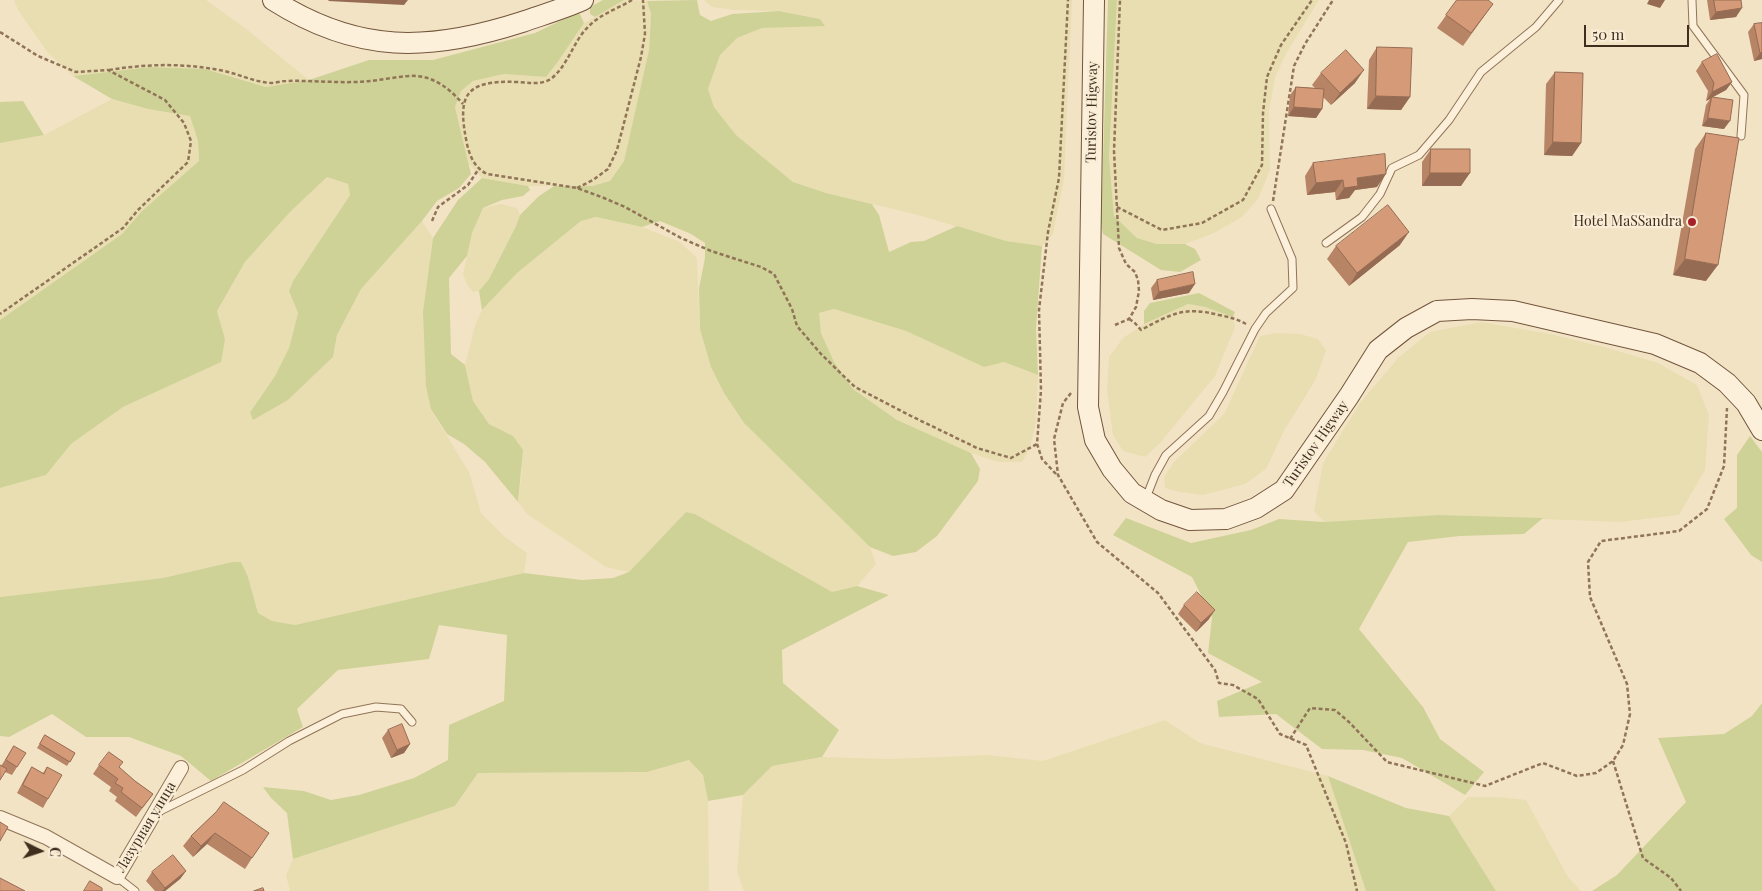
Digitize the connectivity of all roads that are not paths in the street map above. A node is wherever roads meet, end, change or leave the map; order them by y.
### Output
1 (273, 0) edge
2 (583, 0) edge
3 (1094, 0) edge
4 (1559, 0) edge
5 (1692, 0) edge
6 (1741, 136) dead end
7 (1271, 209) road end
8 (1326, 243) dead end
9 (1762, 430) edge
10 (1145, 500) junction
11 (412, 722) dead end
12 (181, 768) dead end
13 (153, 814) junction
14 (0, 818) edge
15 (117, 877) junction
16 (135, 891) edge

1 - 2 main road
3 - 10 main road, Turistov Higway
4 - 8 lane
5 - 6 lane
7 - 10 lane
9 - 10 main road, Turistov Higway
11 - 13 lane
12 - 13 street, Лазурная улица
13 - 15 street, Лазурная улица
14 - 15 street, Лазурная улица
15 - 16 lane

